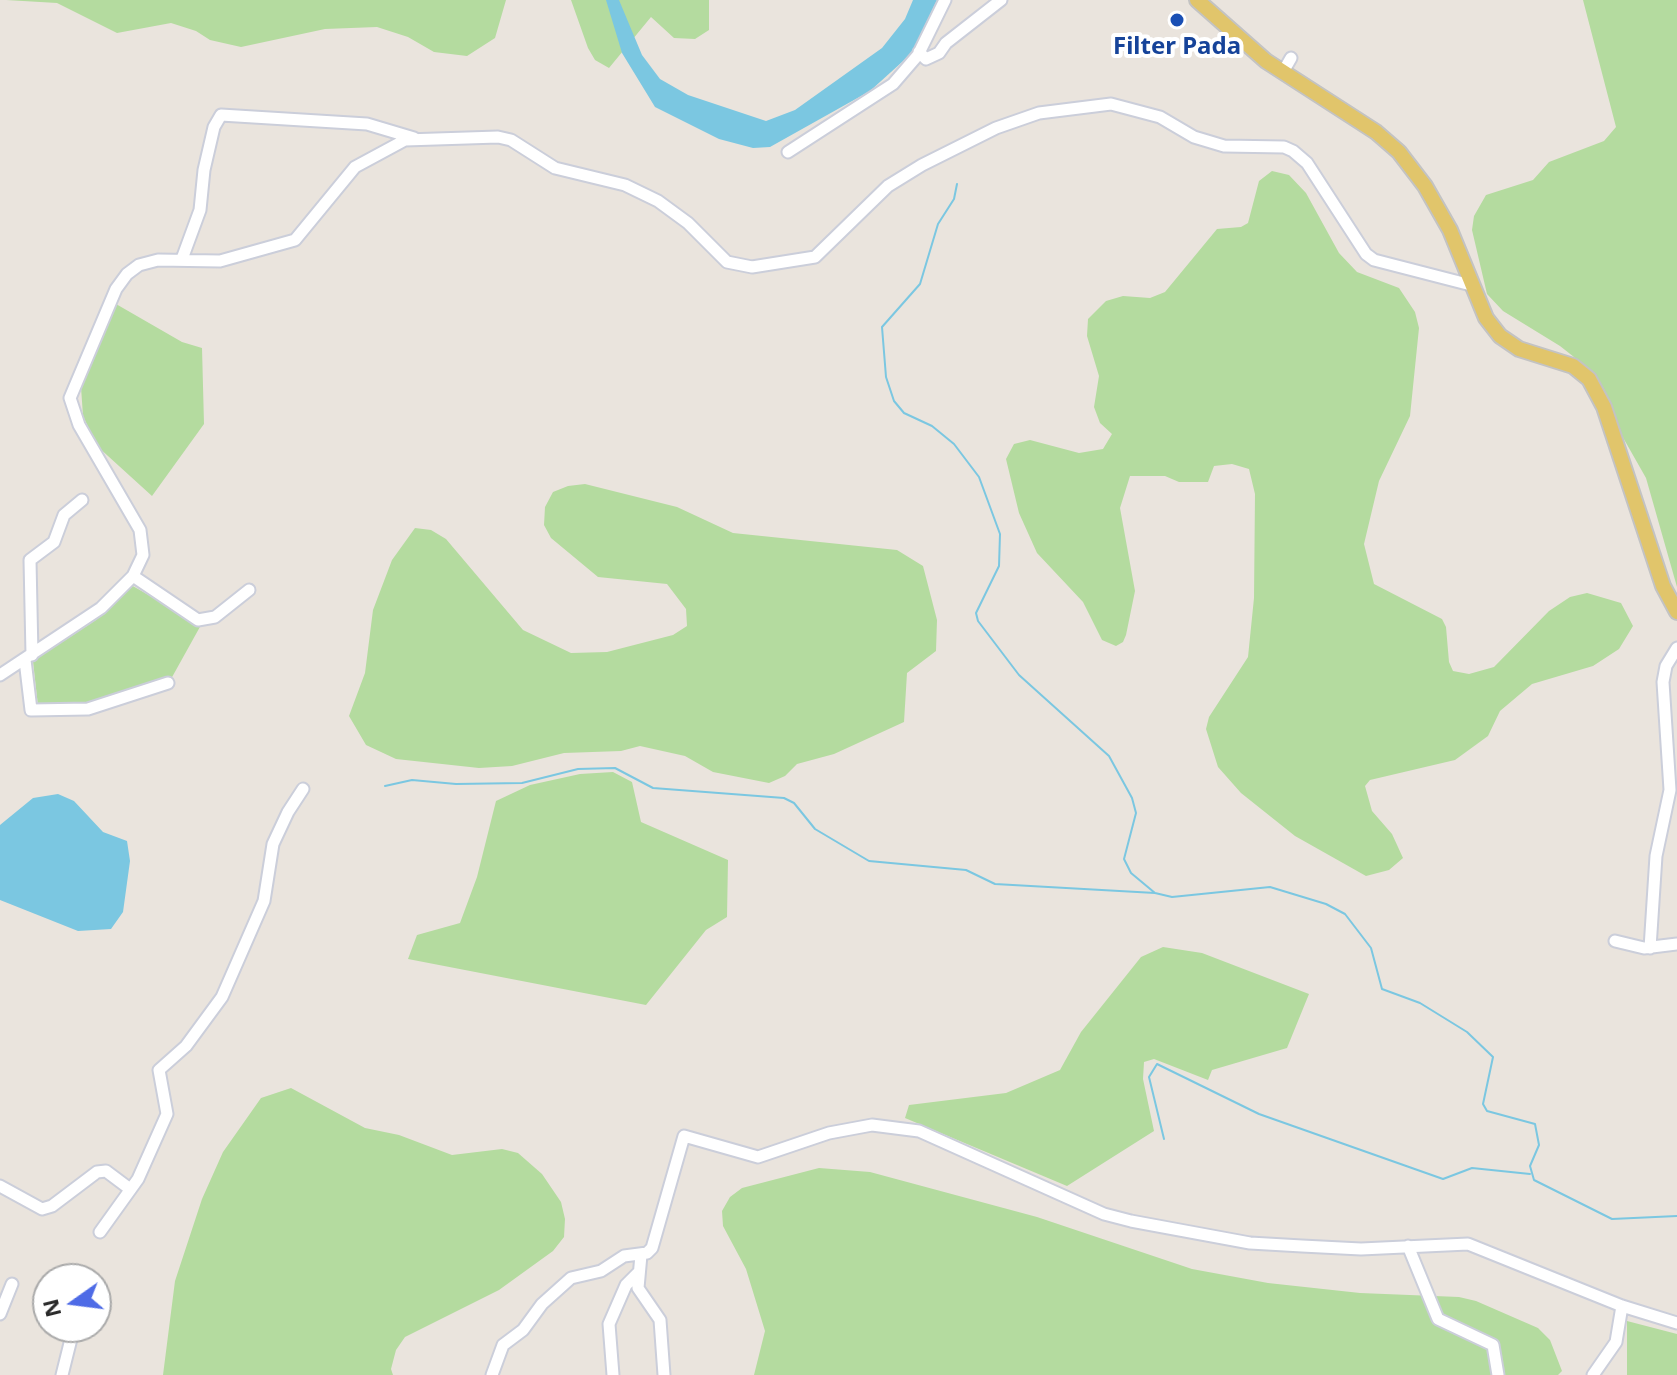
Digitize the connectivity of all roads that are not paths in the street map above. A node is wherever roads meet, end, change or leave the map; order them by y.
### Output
1 (945, 0) edge
2 (1001, 0) edge
3 (1197, 0) edge
4 (919, 52) junction
5 (1291, 58) dead end
6 (1283, 72) junction
7 (415, 138) junction
8 (788, 152) dead end
9 (182, 259) junction
10 (1471, 285) junction
11 (82, 500) dead end
12 (133, 576) junction
13 (249, 590) dead end
14 (1677, 612) edge
15 (1677, 648) edge
16 (29, 658) junction
17 (0, 675) edge
18 (168, 683) dead end
19 (303, 789) dead end
20 (1615, 941) dead end
21 (1677, 944) edge
22 (1650, 948) junction
23 (0, 1186) edge
24 (130, 1189) junction
25 (100, 1232) dead end
26 (1408, 1246) junction
27 (641, 1255) junction
28 (638, 1273) junction
29 (12, 1284) dead end
30 (1622, 1306) junction
31 (0, 1314) edge
32 (1677, 1323) edge
33 (70, 1343) edge
34 (62, 1375) edge
35 (492, 1375) edge
36 (613, 1375) edge
37 (664, 1375) edge
38 (1498, 1375) edge
39 (1593, 1375) edge

1 - 4 street
2 - 4 street
3 - 6 main road
4 - 8 street
5 - 6 street
6 - 10 main road
7 - 9 street
7 - 9 street
7 - 10 street
9 - 12 street
10 - 14 main road
11 - 16 street
12 - 13 street
12 - 16 street
15 - 22 street
16 - 17 street
16 - 18 street
19 - 24 street
20 - 22 street
21 - 22 street
23 - 24 street
24 - 25 street
26 - 27 street
26 - 30 street
26 - 38 street
27 - 28 street
27 - 35 street
28 - 36 street
28 - 37 street
29 - 31 street
30 - 32 street
30 - 39 street
33 - 34 street

